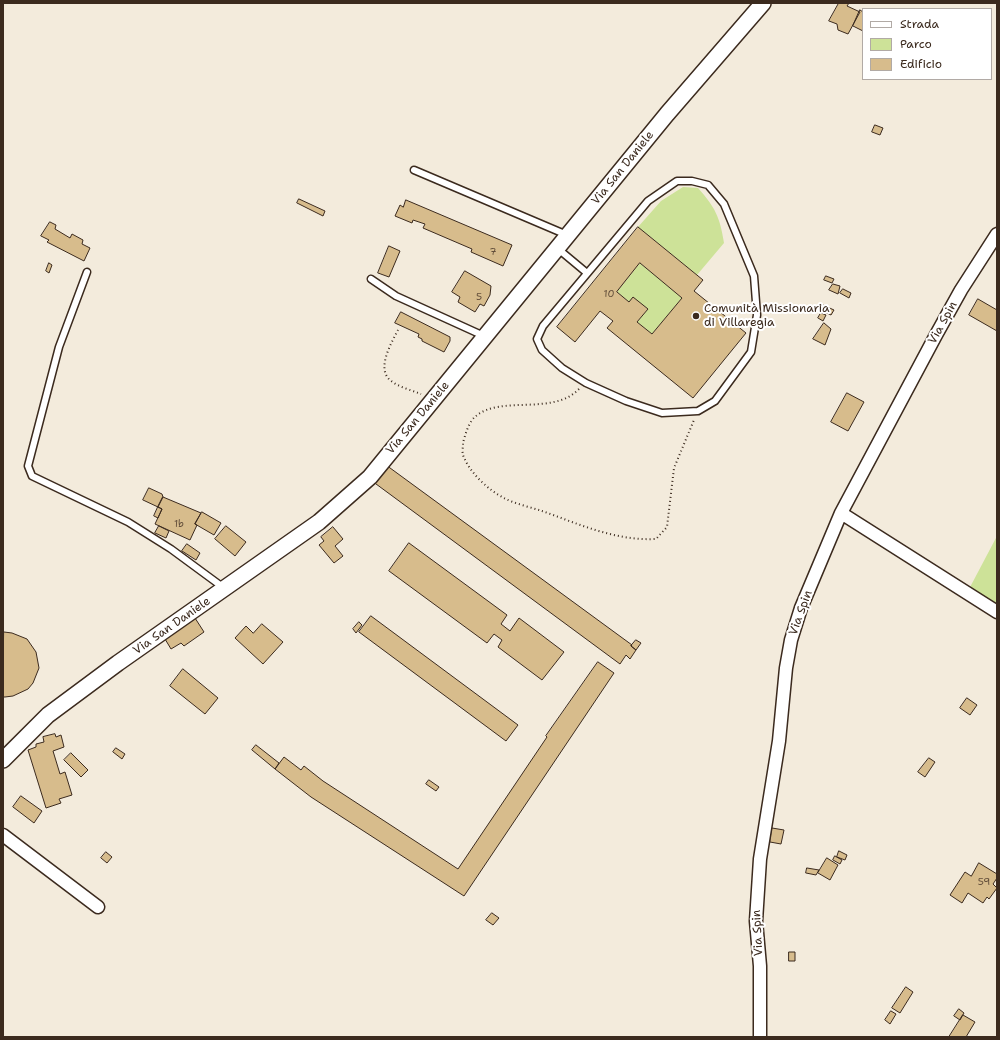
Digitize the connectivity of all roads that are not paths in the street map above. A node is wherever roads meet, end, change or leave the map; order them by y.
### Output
1 (763, 3) edge
2 (414, 170) dead end
3 (997, 234) edge
4 (568, 235) junction
5 (557, 248) junction
6 (87, 272) dead end
7 (587, 272) junction
8 (371, 279) dead end
9 (486, 336) junction
10 (840, 513) junction
11 (226, 589) junction
12 (997, 612) edge
13 (3, 760) edge
14 (3, 835) edge
15 (98, 907) dead end
16 (760, 1037) edge

1 - 4 street, Via San Daniele
2 - 4 lane
3 - 10 street, Via Spin
4 - 5 street, Via San Daniele
5 - 7 lane
5 - 9 street, Via San Daniele
6 - 11 lane
7 - 7 lane
8 - 9 lane
9 - 11 street, Via San Daniele
10 - 12 street
10 - 16 street, Via Spin
11 - 13 street, Via San Daniele
14 - 15 street

